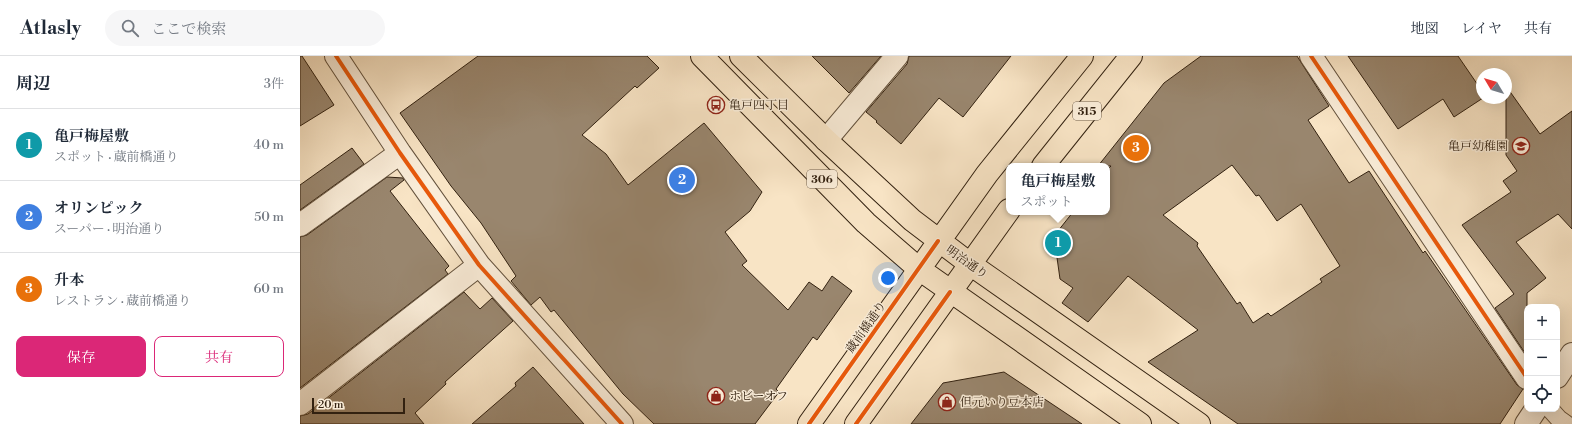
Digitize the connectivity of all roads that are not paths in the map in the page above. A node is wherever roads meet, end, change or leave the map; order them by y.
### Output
1 (336, 56) edge
2 (702, 56) edge
3 (741, 56) edge
4 (897, 56) edge
5 (1082, 56) edge
6 (1132, 56) edge
7 (1311, 56) edge
8 (826, 140) junction
9 (400, 153) junction
10 (1045, 163) edge
11 (1006, 214) edge
12 (300, 225) edge
13 (938, 241) junction
14 (970, 264) junction
15 (479, 265) junction
16 (919, 269) junction
17 (950, 292) junction
18 (1572, 354) edge
19 (1526, 376) edge
20 (1558, 376) edge
21 (300, 404) edge
22 (1534, 412) edge
23 (1552, 412) edge
24 (622, 424) edge
25 (810, 424) edge
26 (856, 424) edge
27 (1140, 424) edge
28 (1199, 424) edge
29 (1526, 424) edge
30 (1566, 424) edge

1 - 9 street
2 - 16 main road, 306
3 - 8 main road, 明治通り / 306
4 - 8 street
5 - 13 main road, 蔵前橋通り
6 - 10 main road, 315
7 - 19 street
8 - 13 main road, 明治通り / 306
9 - 12 street
9 - 15 street
11 - 14 main road
13 - 14 main road, 明治通り / 306
13 - 16 main road, 蔵前橋通り
14 - 17 main road
14 - 28 main road, 明治通り / 306
15 - 21 street
15 - 24 street
16 - 17 main road, 306
16 - 25 main road, 蔵前橋通り
17 - 26 main road
17 - 27 main road, 306
18 - 20 street
22 - 29 street
23 - 30 lane

